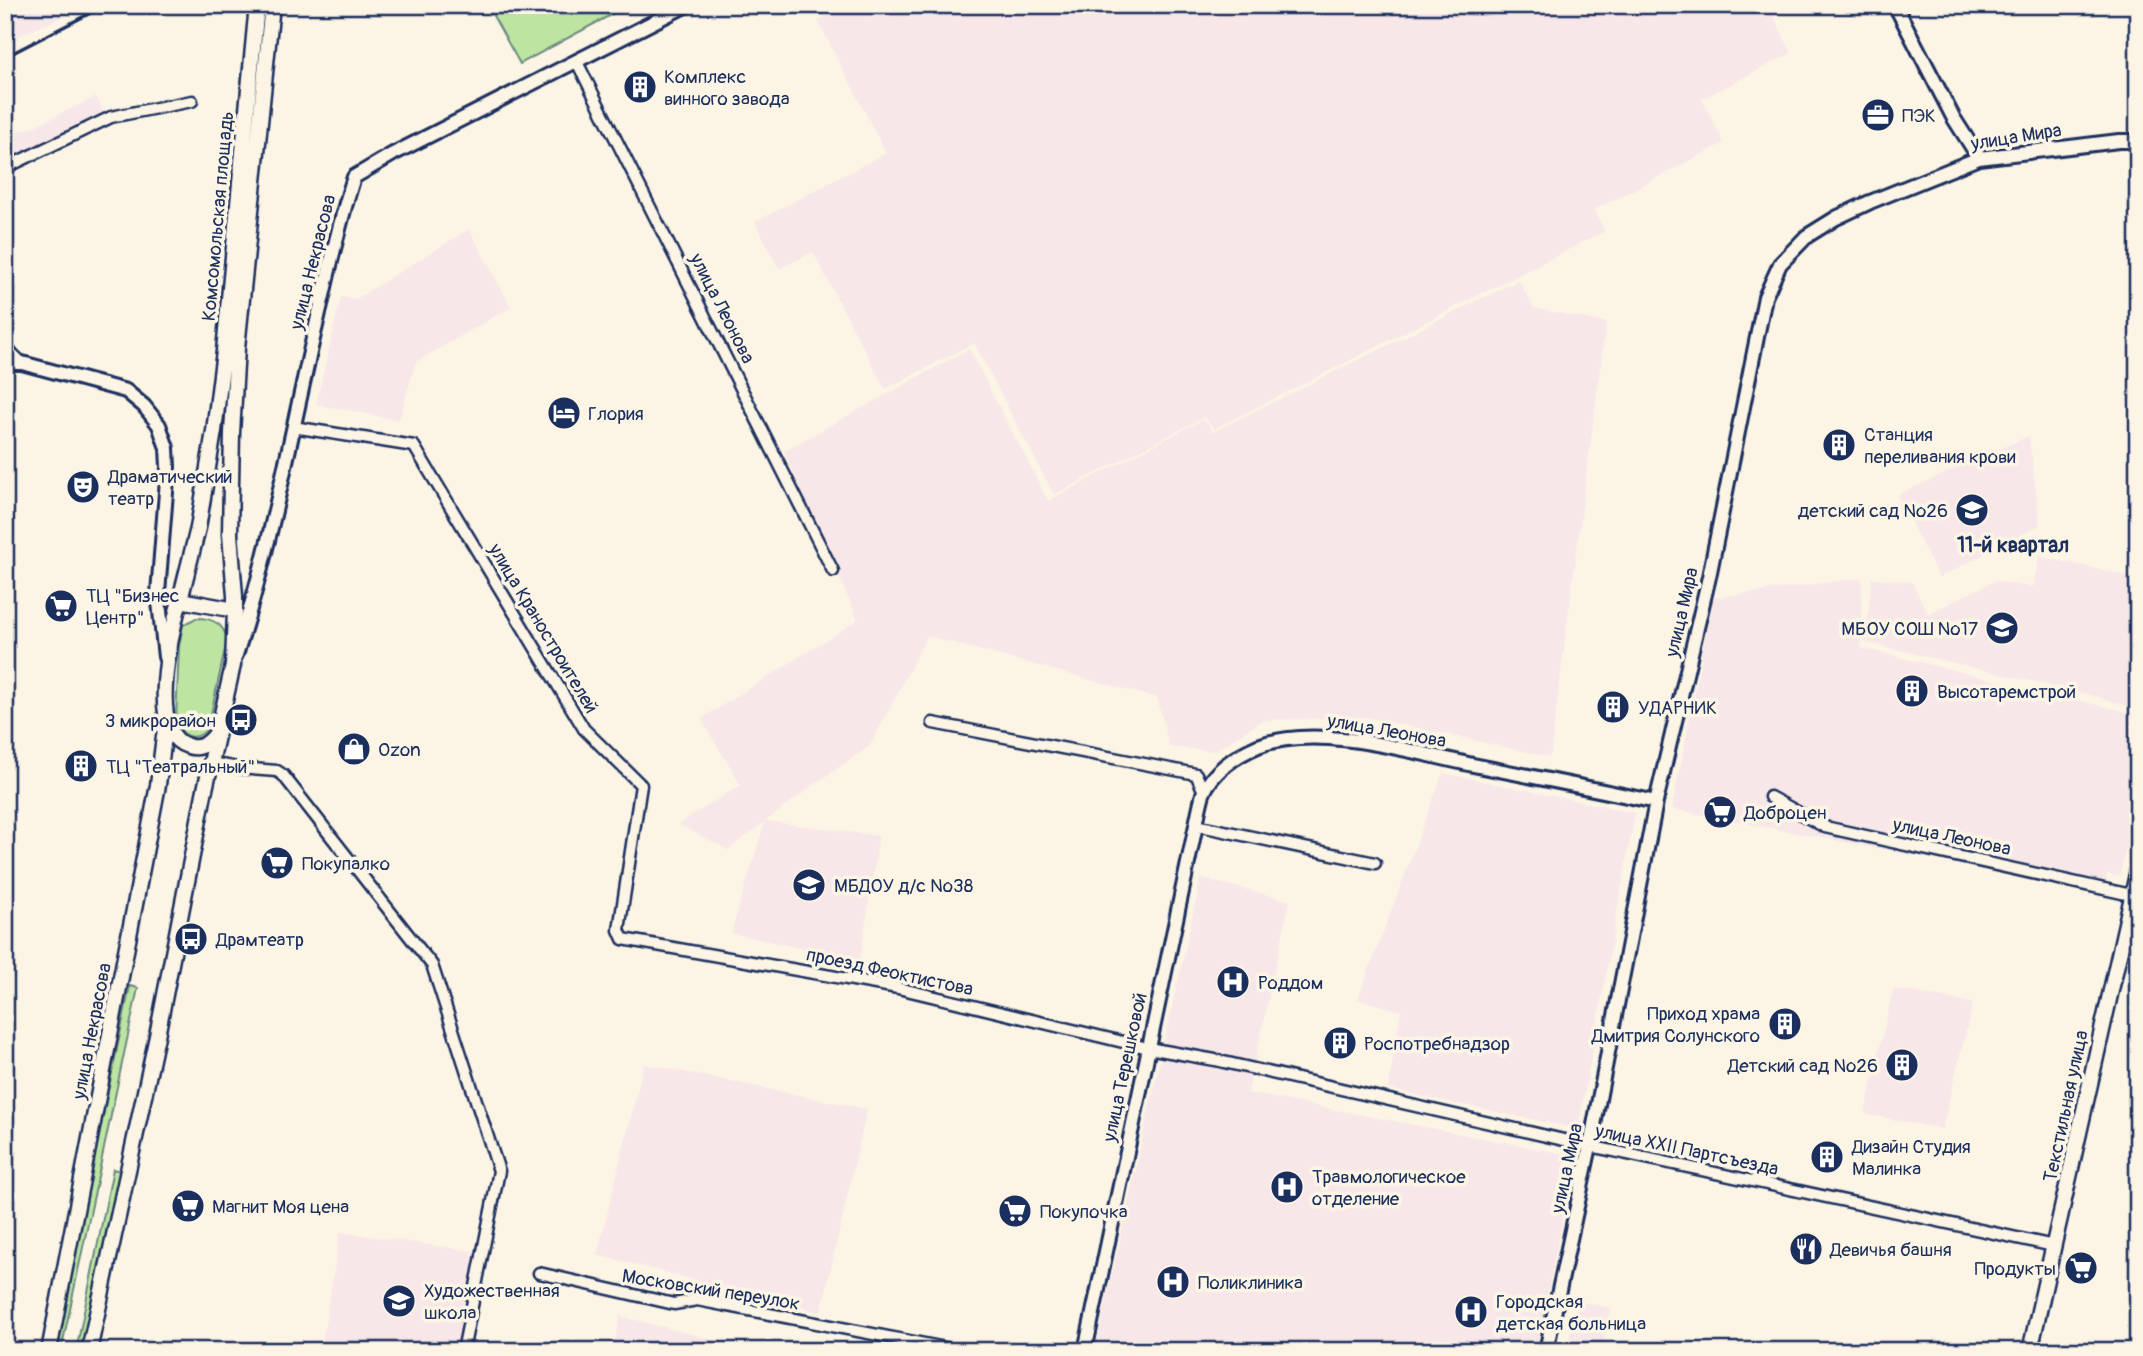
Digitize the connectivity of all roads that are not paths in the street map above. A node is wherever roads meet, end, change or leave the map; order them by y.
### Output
1 (257, 5) edge
2 (272, 5) edge
3 (687, 5) edge
4 (1895, 5) edge
5 (577, 62) junction
6 (192, 101) dead end
7 (2138, 141) edge
8 (1979, 158) junction
9 (5, 168) edge
10 (5, 347) edge
11 (5, 363) edge
12 (22, 363) junction
13 (293, 427) junction
14 (214, 431) joint
15 (833, 571) dead end
16 (158, 593) junction
17 (180, 600) junction
18 (254, 600) junction
19 (234, 610) junction
20 (233, 665) junction
21 (166, 668) junction
22 (166, 718) junction
23 (933, 723) dead end
24 (219, 730) junction
25 (211, 763) junction
26 (1204, 792) junction
27 (1770, 797) dead end
28 (1656, 802) junction
29 (1196, 825) junction
30 (1375, 863) dead end
31 (2138, 870) edge
32 (2131, 895) junction
33 (624, 939) joint
34 (1148, 1048) junction
35 (1590, 1146) junction
36 (2054, 1246) junction
37 (539, 1273) dead end
38 (49, 1351) edge
39 (89, 1351) edge
40 (463, 1351) edge
41 (961, 1351) edge
42 (1085, 1351) edge
43 (1546, 1351) edge
44 (2030, 1351) edge

1 - 14 main road, Комсомольская площадь
2 - 19 main road
3 - 5 street, улица Некрасова
4 - 8 street
5 - 13 street, улица Некрасова
5 - 15 street, улица Леонова
6 - 9 street
7 - 8 street, улица Мира
8 - 28 street, улица Мира
10 - 12 street
11 - 12 street
12 - 16 street
13 - 18 street, улица Некрасова
13 - 33 street, улица Краностроителей
14 - 17 main road, улица Некрасова
16 - 17 street
16 - 21 street
17 - 19 main road
17 - 21 main road, улица Некрасова
18 - 19 street
18 - 20 street, улица Некрасова
19 - 20 main road
20 - 24 main road
21 - 22 main road, улица Некрасова
22 - 24 main road
22 - 38 main road, улица Некрасова
23 - 26 street
24 - 25 main road
25 - 39 main road
25 - 40 street
26 - 28 street, улица Леонова
26 - 29 street, улица Терешковой
27 - 32 street, улица Леонова
28 - 35 street, улица Мира
29 - 30 street
29 - 34 street, улица Терешковой
31 - 32 main road, Текстильная улица
32 - 36 main road, Текстильная улица
33 - 34 street, проезд Феоктистова
34 - 35 street, улица XXII Партсъезда
34 - 42 street, улица Терешковой
35 - 36 street, улица XXII Партсъезда
35 - 43 street, улица Мира
36 - 44 main road, Текстильная улица
37 - 41 street, Московский переулок

